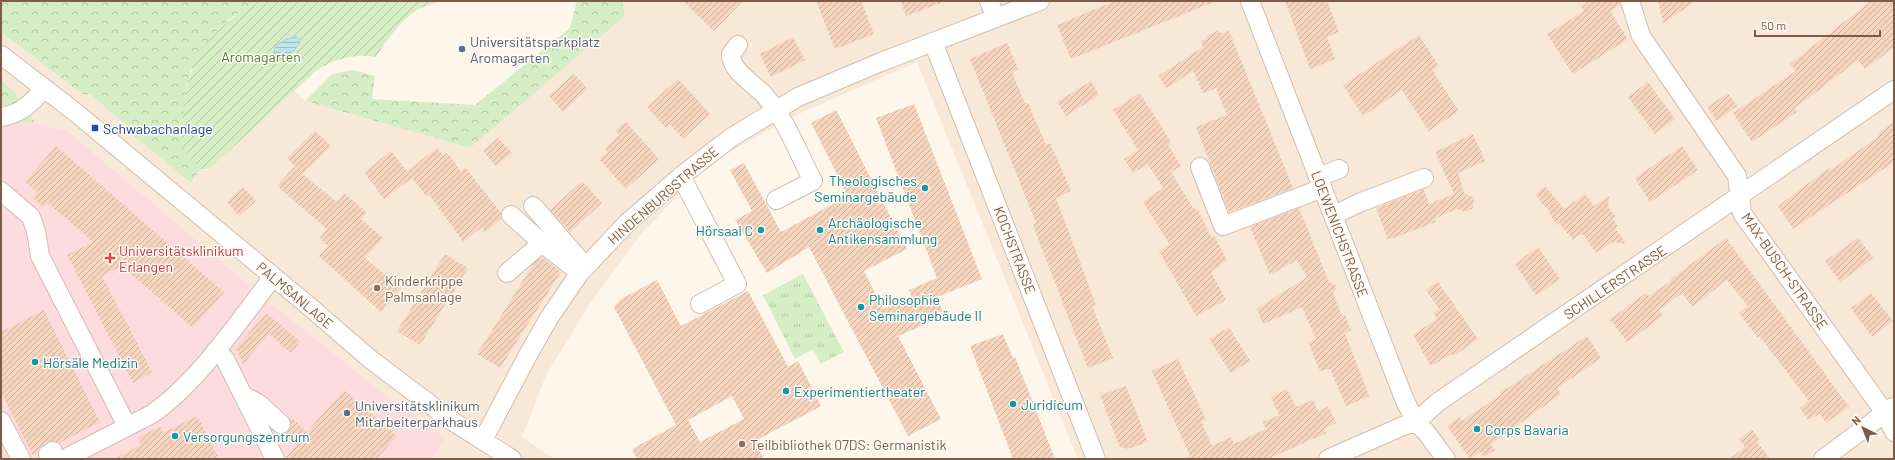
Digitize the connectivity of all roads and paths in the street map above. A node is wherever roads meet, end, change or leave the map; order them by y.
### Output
1 (989, 1) edge
2 (1040, 1) edge
3 (1250, 1) edge
4 (1630, 1) edge
5 (1001, 11) edge
6 (933, 42) junction
7 (738, 45) dead end
8 (1, 55) edge
9 (44, 88) junction
10 (1894, 90) edge
11 (776, 110) junction
12 (1, 117) edge
13 (1200, 167) dead end
14 (1339, 168) dead end
15 (681, 176) junction
16 (1424, 178) dead end
17 (1321, 182) junction
18 (1, 191) edge
19 (1739, 197) junction
20 (776, 200) dead end
21 (532, 206) dead end
22 (511, 215) dead end
23 (1334, 215) junction
24 (542, 243) junction
25 (583, 269) junction
26 (507, 272) dead end
27 (274, 277) junction
28 (700, 304) dead end
29 (216, 350) junction
30 (244, 396) junction
31 (1890, 409) edge
32 (1, 421) edge
33 (1416, 422) junction
34 (281, 424) dead end
35 (127, 426) junction
36 (1894, 432) edge
37 (483, 440) junction
38 (50, 455) edge
39 (507, 455) edge
40 (21, 459) edge
41 (275, 459) edge
42 (1094, 459) edge
43 (1328, 459) edge
44 (1446, 459) edge
45 (1823, 459) edge

1 - 5 street
2 - 5 street, HINDENBURGSTRASSE
3 - 17 street, LOEWENICHSTRASSE
4 - 19 street, MAX-BUSCH-STRASSE
5 - 6 street, HINDENBURGSTRASSE
6 - 11 street, HINDENBURGSTRASSE
6 - 42 street, KOCHSTRASSE
7 - 11 street
8 - 9 street, PALMSANLAGE
9 - 12 street
9 - 27 street, PALMSANLAGE
10 - 19 street, SCHILLERSTRASSE
11 - 15 street, HINDENBURGSTRASSE
11 - 20 street
13 - 17 street
14 - 17 street
15 - 25 street, HINDENBURGSTRASSE
15 - 28 street
16 - 23 street
17 - 23 street, LOEWENICHSTRASSE
18 - 35 street
19 - 31 street, MAX-BUSCH-STRASSE
19 - 33 street, SCHILLERSTRASSE
21 - 25 street
22 - 24 street
23 - 33 street, LOEWENICHSTRASSE
24 - 25 street
24 - 26 street
25 - 37 street, HINDENBURGSTRASSE
27 - 29 street
27 - 37 street, PALMSANLAGE
29 - 30 street
29 - 35 street
30 - 34 street
30 - 41 street
31 - 36 street, MAX-BUSCH-STRASSE
31 - 45 street
32 - 40 street
33 - 43 street, SCHILLERSTRASSE
33 - 44 street, LOEWENICHSTRASSE
35 - 38 street
37 - 39 street, PALMSANLAGE

